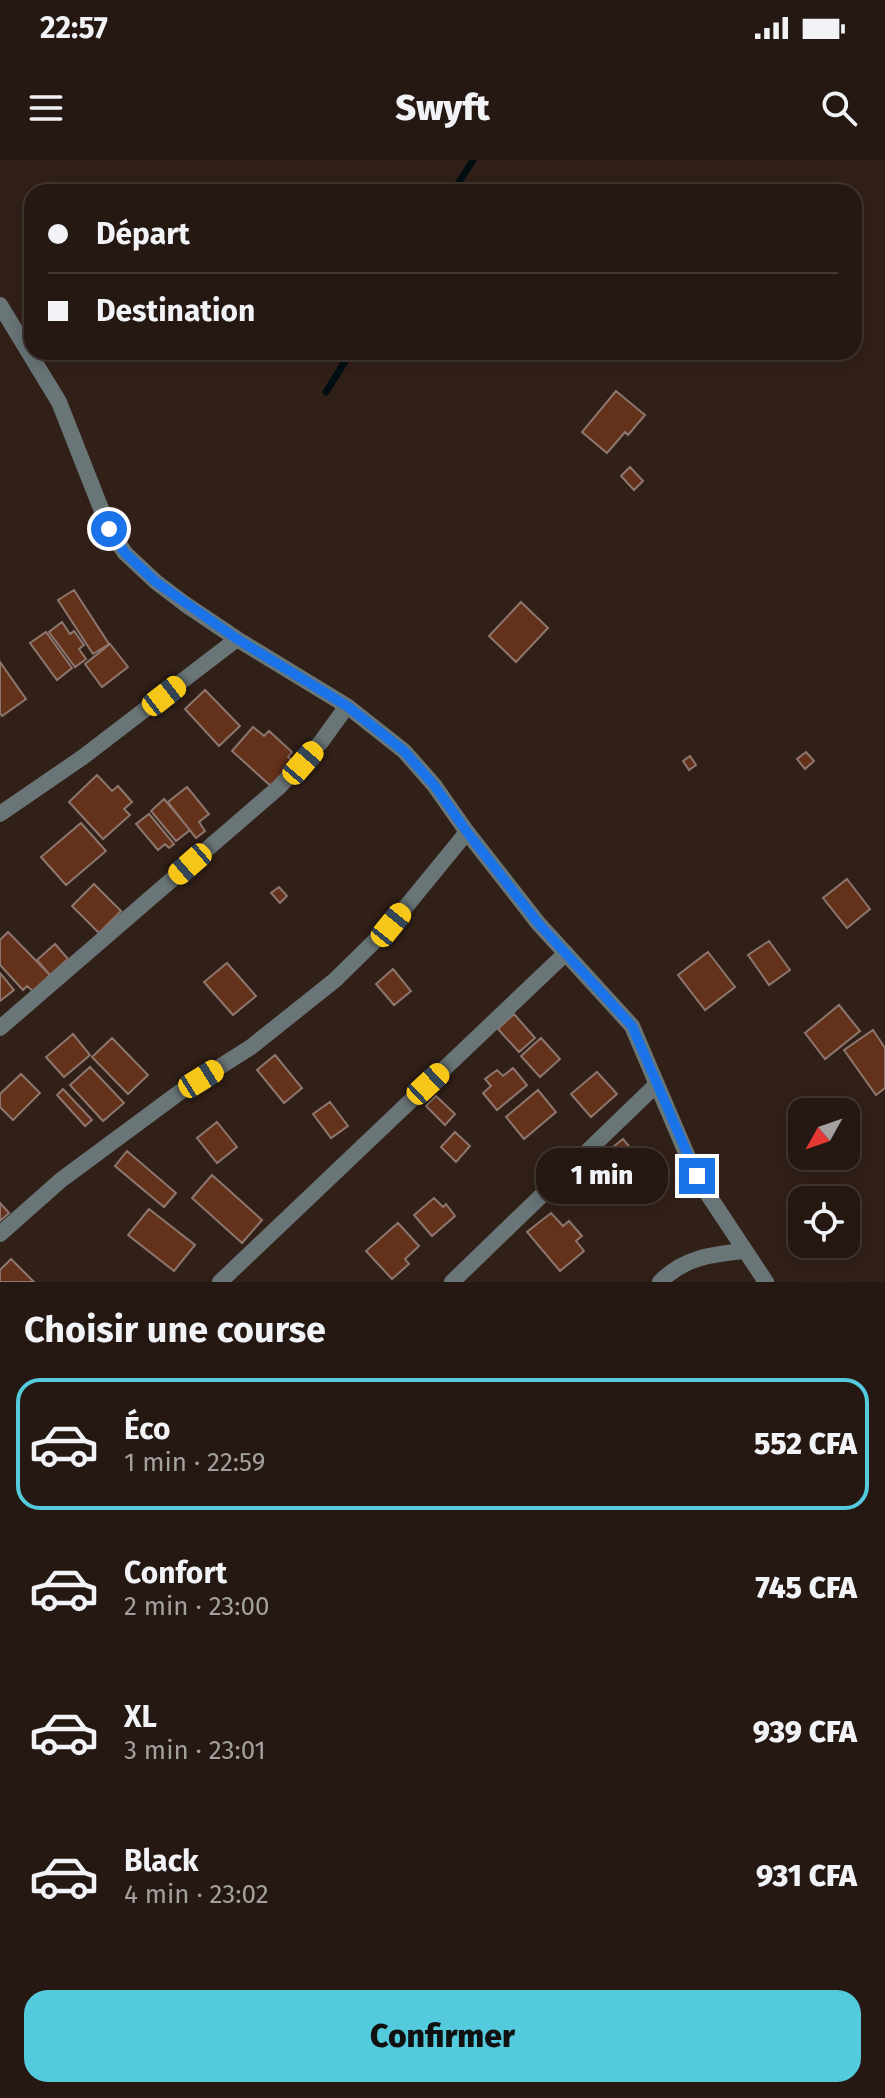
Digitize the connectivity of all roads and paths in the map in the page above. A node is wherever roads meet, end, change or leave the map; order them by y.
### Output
1 (0, 305) edge
2 (24, 344) edge
3 (33, 360) edge
4 (237, 639) junction
5 (347, 706) junction
6 (0, 814) edge
7 (467, 832) junction
8 (566, 953) junction
9 (0, 1028) edge
10 (657, 1084) junction
11 (0, 1234) edge
12 (744, 1251) junction
13 (220, 1282) edge
14 (452, 1282) edge
15 (660, 1282) edge
16 (766, 1282) edge

1 - 2 street
3 - 4 street
4 - 5 street
4 - 6 street
5 - 7 street
5 - 9 street
7 - 8 street
7 - 11 street
8 - 10 street
8 - 13 street
10 - 12 street
10 - 14 street
12 - 15 street
12 - 16 street

